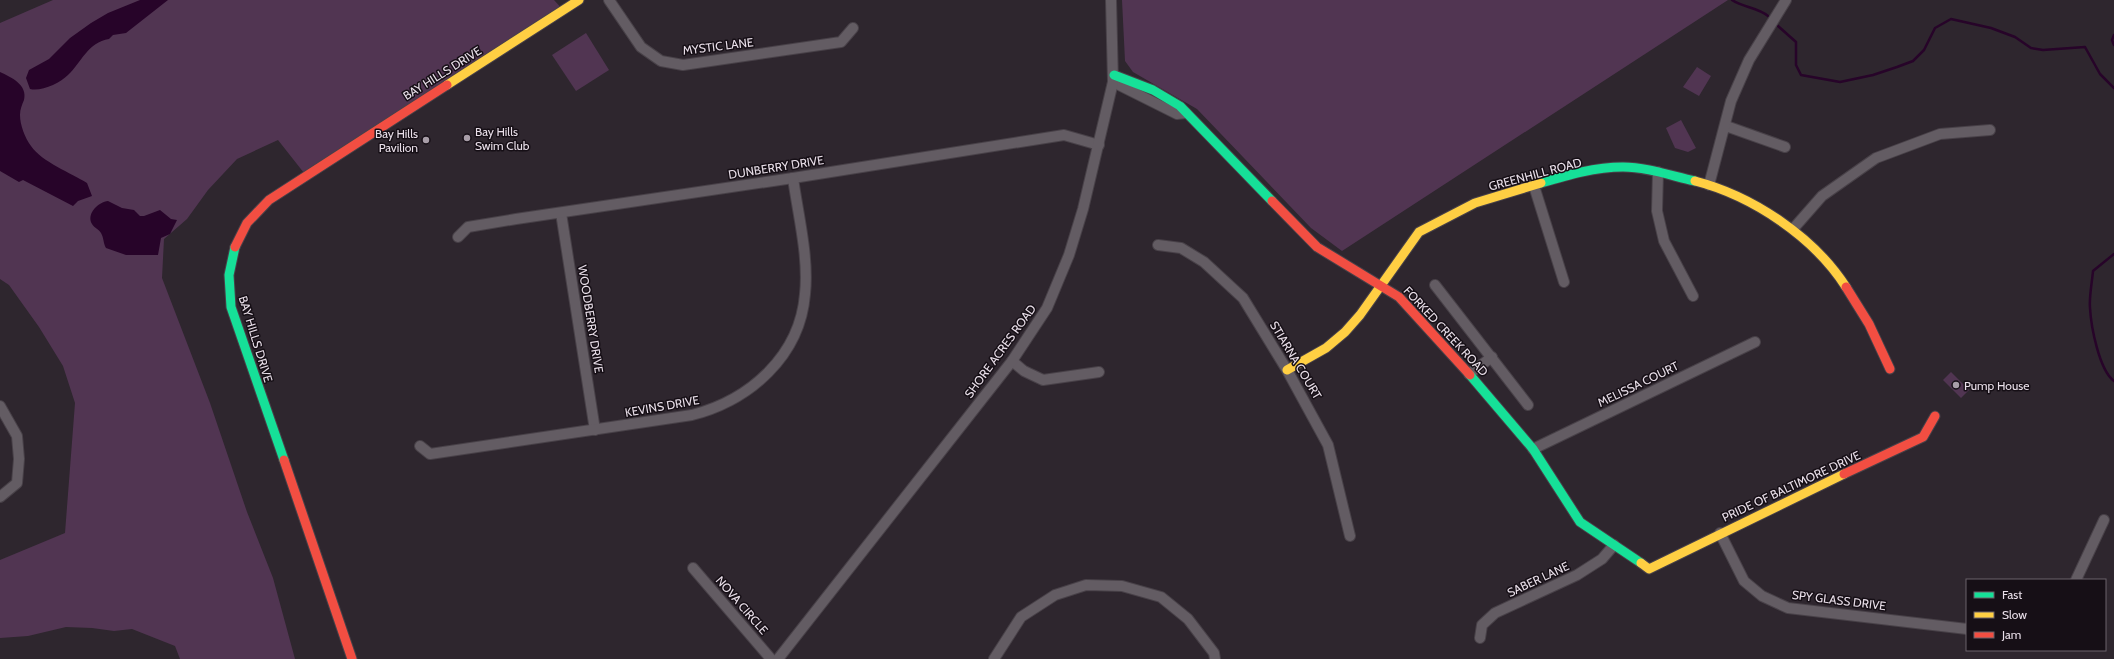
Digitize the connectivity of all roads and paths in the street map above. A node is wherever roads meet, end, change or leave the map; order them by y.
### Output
1 (578, 0) edge
2 (609, 0) edge
3 (1111, 0) edge
4 (1786, 0) edge
5 (852, 28) dead end
6 (1114, 79) junction
7 (1186, 112) joint
8 (1726, 126) junction
9 (1990, 130) dead end
10 (1099, 145) junction
11 (1784, 146) dead end
12 (1658, 172) junction
13 (792, 178) junction
14 (1709, 184) junction
15 (1534, 186) junction
16 (561, 213) junction
17 (1793, 229) junction
18 (458, 237) dead end
19 (1158, 245) dead end
20 (1564, 282) dead end
21 (1380, 285) junction
22 (1435, 285) dead end
23 (1693, 296) dead end
24 (1755, 342) dead end
25 (1492, 357) junction
26 (1012, 361) junction
27 (1890, 369) dead end
28 (1287, 370) junction
29 (1100, 372) dead end
30 (1469, 374) junction
31 (0, 406) edge
32 (1528, 406) dead end
33 (1934, 416) dead end
34 (595, 430) junction
35 (420, 446) dead end
36 (1533, 449) junction
37 (0, 497) edge
38 (2104, 520) dead end
39 (1720, 533) junction
40 (1350, 536) dead end
41 (1614, 546) junction
42 (693, 568) dead end
43 (1649, 569) joint
44 (2076, 579) edge
45 (1966, 629) edge
46 (1480, 638) dead end
47 (352, 659) edge
48 (771, 659) edge
49 (778, 659) edge
50 (994, 659) edge
51 (1215, 659) edge

1 - 47 street, BAY HILLS DRIVE
2 - 5 street, MYSTIC LANE
3 - 6 street, SHORE ACRES ROAD
4 - 8 street
6 - 7 street, FORKED CREEK ROAD
6 - 10 street, SHORE ACRES ROAD
7 - 21 street, FORKED CREEK ROAD
8 - 11 street
8 - 14 street
9 - 17 street
10 - 13 street, DUNBERRY DRIVE
10 - 26 street, SHORE ACRES ROAD
12 - 14 street, GREENHILL ROAD
12 - 15 street, GREENHILL ROAD
12 - 23 street
13 - 16 street, DUNBERRY DRIVE
13 - 34 street, KEVINS DRIVE
14 - 17 street, GREENHILL ROAD
15 - 20 street
15 - 21 street, GREENHILL ROAD
16 - 18 street, DUNBERRY DRIVE
16 - 34 street, WOODBERRY DRIVE
17 - 27 street, GREENHILL ROAD
19 - 28 street, STIARNA COURT
21 - 28 street, GREENHILL ROAD
21 - 30 street, FORKED CREEK ROAD
22 - 25 street
24 - 36 street, MELISSA COURT
25 - 30 street
25 - 32 street
26 - 29 street
26 - 49 street, SHORE ACRES ROAD
28 - 40 street, STIARNA COURT
30 - 36 street, FORKED CREEK ROAD
31 - 37 street
33 - 39 street, PRIDE OF BALTIMORE DRIVE
34 - 35 street, KEVINS DRIVE
36 - 41 street, FORKED CREEK ROAD
38 - 44 street
39 - 43 street, PRIDE OF BALTIMORE DRIVE
39 - 45 street, SPY GLASS DRIVE
41 - 43 street, FORKED CREEK ROAD
41 - 46 street, SABER LANE
42 - 48 street, NOVA CIRCLE
50 - 51 street

